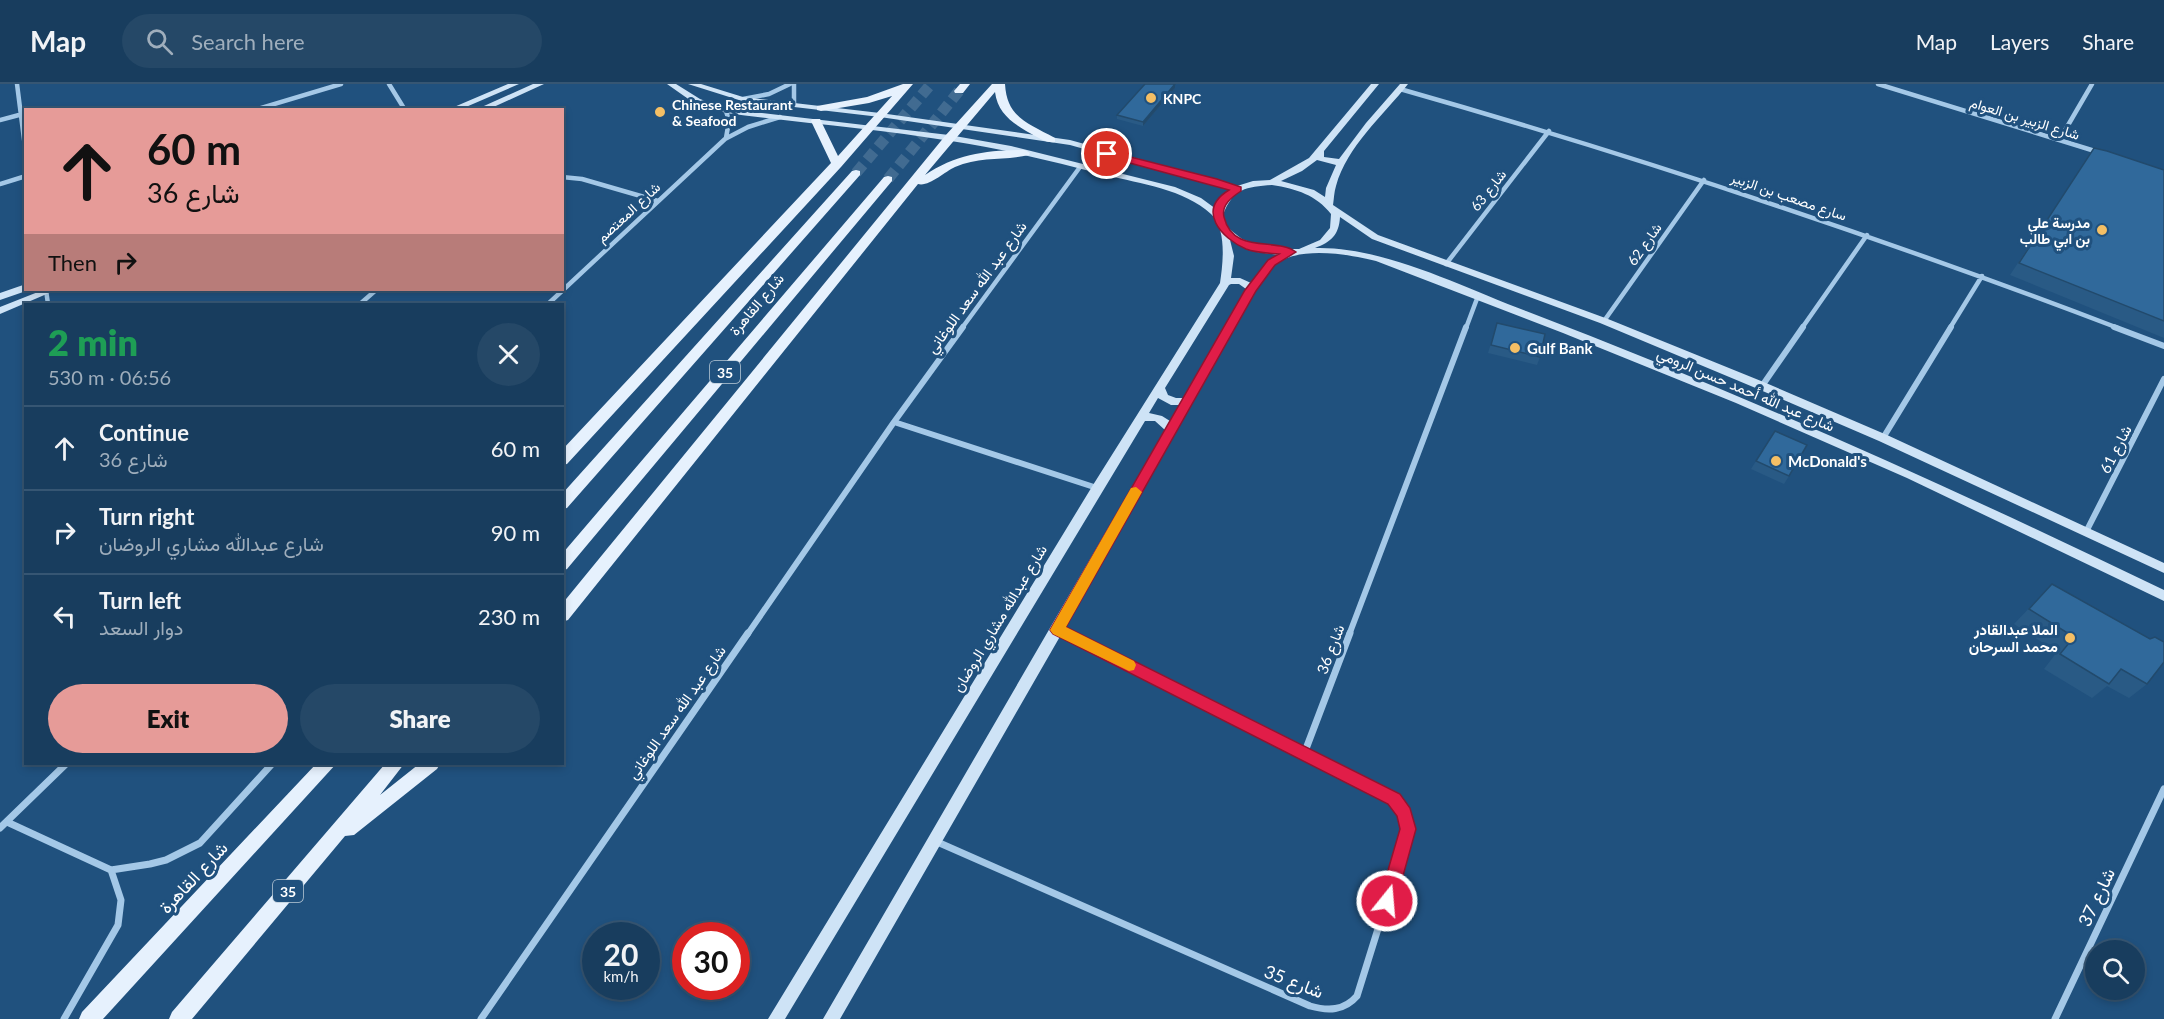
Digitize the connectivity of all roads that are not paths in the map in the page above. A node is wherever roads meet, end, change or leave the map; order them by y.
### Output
1 (17, 84) edge
2 (341, 84) edge
3 (389, 84) edge
4 (515, 84) edge
5 (540, 84) edge
6 (671, 84) edge
7 (692, 84) edge
8 (792, 84) edge
9 (999, 84) edge
10 (1375, 84) edge
11 (1878, 84) edge
12 (1908, 84) edge
13 (2091, 84) edge
14 (907, 86) edge
15 (1402, 86) edge
16 (1903, 91) junction
17 (742, 99) junction
18 (794, 105) junction
19 (261, 108) edge
20 (404, 108) edge
21 (456, 108) edge
22 (484, 108) edge
23 (821, 108) junction
24 (726, 111) junction
25 (20, 115) junction
26 (880, 115) junction
27 (780, 117) junction
28 (0, 120) edge
29 (816, 121) junction
30 (870, 128) junction
31 (959, 128) junction
32 (1549, 131) junction
33 (950, 138) junction
34 (726, 139) junction
35 (2060, 139) junction
36 (1051, 140) junction
37 (24, 142) edge
38 (1320, 152) junction
39 (1025, 153) junction
40 (2102, 153) edge
41 (1341, 162) junction
42 (837, 165) junction
43 (1080, 167) junction
44 (856, 173) tunnel mouth
45 (1183, 174) junction
46 (564, 177) edge
47 (24, 178) edge
48 (888, 179) tunnel mouth
49 (1704, 180) junction
50 (1271, 183) junction
51 (0, 184) edge
52 (1173, 189) junction
53 (1237, 189) junction
54 (908, 192) junction
55 (658, 201) junction
56 (1331, 205) junction
57 (1218, 215) junction
58 (1224, 230) junction
59 (1867, 235) junction
60 (1392, 244) junction
61 (1296, 251) junction
62 (1382, 262) junction
63 (1446, 264) junction
64 (1982, 276) junction
65 (1225, 283) junction
66 (24, 287) edge
67 (564, 289) edge
68 (1251, 290) junction
69 (46, 291) edge
70 (375, 291) edge
71 (562, 291) edge
72 (1478, 296) junction
73 (0, 297) edge
74 (361, 303) edge
75 (549, 303) edge
76 (0, 311) edge
77 (1604, 321) junction
78 (2164, 346) edge
79 (2164, 379) edge
80 (1762, 386) junction
81 (1160, 388) junction
82 (1188, 401) junction
83 (1141, 417) junction
84 (894, 422) junction
85 (1171, 430) junction
86 (1883, 438) junction
87 (564, 458) edge
88 (1097, 488) junction
89 (564, 502) edge
90 (2087, 531) junction
91 (564, 563) edge
92 (2164, 568) edge
93 (2164, 596) edge
94 (564, 614) edge
95 (1058, 630) junction
96 (1304, 753) junction
97 (65, 765) edge
98 (271, 765) edge
99 (316, 765) edge
100 (326, 765) edge
101 (395, 765) edge
102 (430, 765) edge
103 (309, 783) junction
104 (2164, 789) edge
105 (7, 822) junction
106 (0, 828) edge
107 (331, 840) junction
108 (935, 841) junction
109 (111, 870) junction
110 (64, 1019) edge
111 (89, 1019) edge
112 (179, 1019) edge
113 (481, 1019) edge
114 (776, 1019) edge
115 (831, 1019) edge
116 (2055, 1019) edge

1 - 25 street
2 - 19 street
3 - 20 street
4 - 21 street
5 - 22 street
6 - 24 street
7 - 17 street
8 - 17 street
8 - 18 street
9 - 31 main road
9 - 36 main road
10 - 38 street
11 - 16 street, شارع الزبير بن العوام
12 - 16 street
13 - 35 street
14 - 23 main road
14 - 26 main road
15 - 32 street, سارع مصعب بن الزبير
15 - 41 street
16 - 35 street, شارع الزبير بن العوام
17 - 18 street
18 - 23 street
23 - 26 street
24 - 27 street
24 - 34 street
25 - 28 street
25 - 37 street
26 - 30 main road
26 - 31 street
27 - 29 street
27 - 34 street, شارع المعتصم
29 - 30 street
29 - 42 main road
30 - 33 street
30 - 42 main road
31 - 33 main road
31 - 36 street
32 - 49 street, سارع مصعب بن الزبير
32 - 63 street, شارع 63
33 - 39 street
33 - 54 main road
34 - 55 street, شارع المعتصم
35 - 40 street, شارع الزبير بن العوام
36 - 45 street
38 - 41 street
38 - 50 street
39 - 43 street
39 - 54 main road
41 - 56 street
42 - 87 main road
43 - 52 street
43 - 84 street, شارع عبد الله سعد اللوغاني
44 - 89 main road, شارع القاهرة / 35
45 - 52 street
45 - 53 street
46 - 55 street
47 - 51 street
48 - 91 main road, شارع القاهرة / 35
49 - 59 street, سارع مصعب بن الزبير
49 - 77 street, شارع 62
50 - 53 street
50 - 56 street
52 - 57 street
53 - 57 street
54 - 94 main road
55 - 67 street, شارع المعتصم
56 - 60 street, شارع عبد الله أحمد حسن الرومي
56 - 61 street
57 - 58 street
58 - 61 street
58 - 65 street, شارع عبدالله مشاري الروضان
59 - 64 street, سارع مصعب بن الزبير
59 - 80 street, شارع عبد الله أحمد حسن الرومي
60 - 62 street
60 - 63 street, شارع عبد الله أحمد حسن الرومي
61 - 62 street, شارع عبد الله أحمد حسن الرومي
61 - 68 street
62 - 72 street, شارع عبد الله أحمد حسن الرومي
63 - 77 street, شارع عبد الله أحمد حسن الرومي
64 - 78 street, سارع مصعب بن الزبير
64 - 86 street
65 - 68 street
65 - 81 street, شارع عبدالله مشاري الروضان
66 - 73 street
68 - 82 street
69 - 76 street
70 - 74 street
71 - 75 street, شارع المعتصم
72 - 93 street, شارع عبد الله أحمد حسن الرومي
72 - 96 street, شارع 36
77 - 80 street, شارع عبد الله أحمد حسن الرومي
79 - 90 street, شارع 61
80 - 86 street, شارع عبد الله أحمد حسن الرومي
81 - 82 street
81 - 83 street, شارع عبدالله مشاري الروضان
82 - 85 street
83 - 85 street
83 - 88 street, شارع عبدالله مشاري الروضان
84 - 88 street
84 - 113 street, شارع عبد الله سعد اللوغاني
85 - 95 street
86 - 90 street, شارع عبد الله أحمد حسن الرومي
88 - 114 street, شارع عبدالله مشاري الروضان
90 - 92 street, شارع عبد الله أحمد حسن الرومي
95 - 96 street
95 - 108 street
96 - 108 street, شارع 35
97 - 105 street
98 - 109 street
99 - 103 main road
100 - 103 main road, شارع القاهرة
101 - 107 main road, 35
102 - 107 main road
103 - 111 main road, شارع القاهرة
104 - 116 street, شارع 37
105 - 106 street
105 - 109 street
107 - 112 main road, 35
108 - 115 street
109 - 110 street

